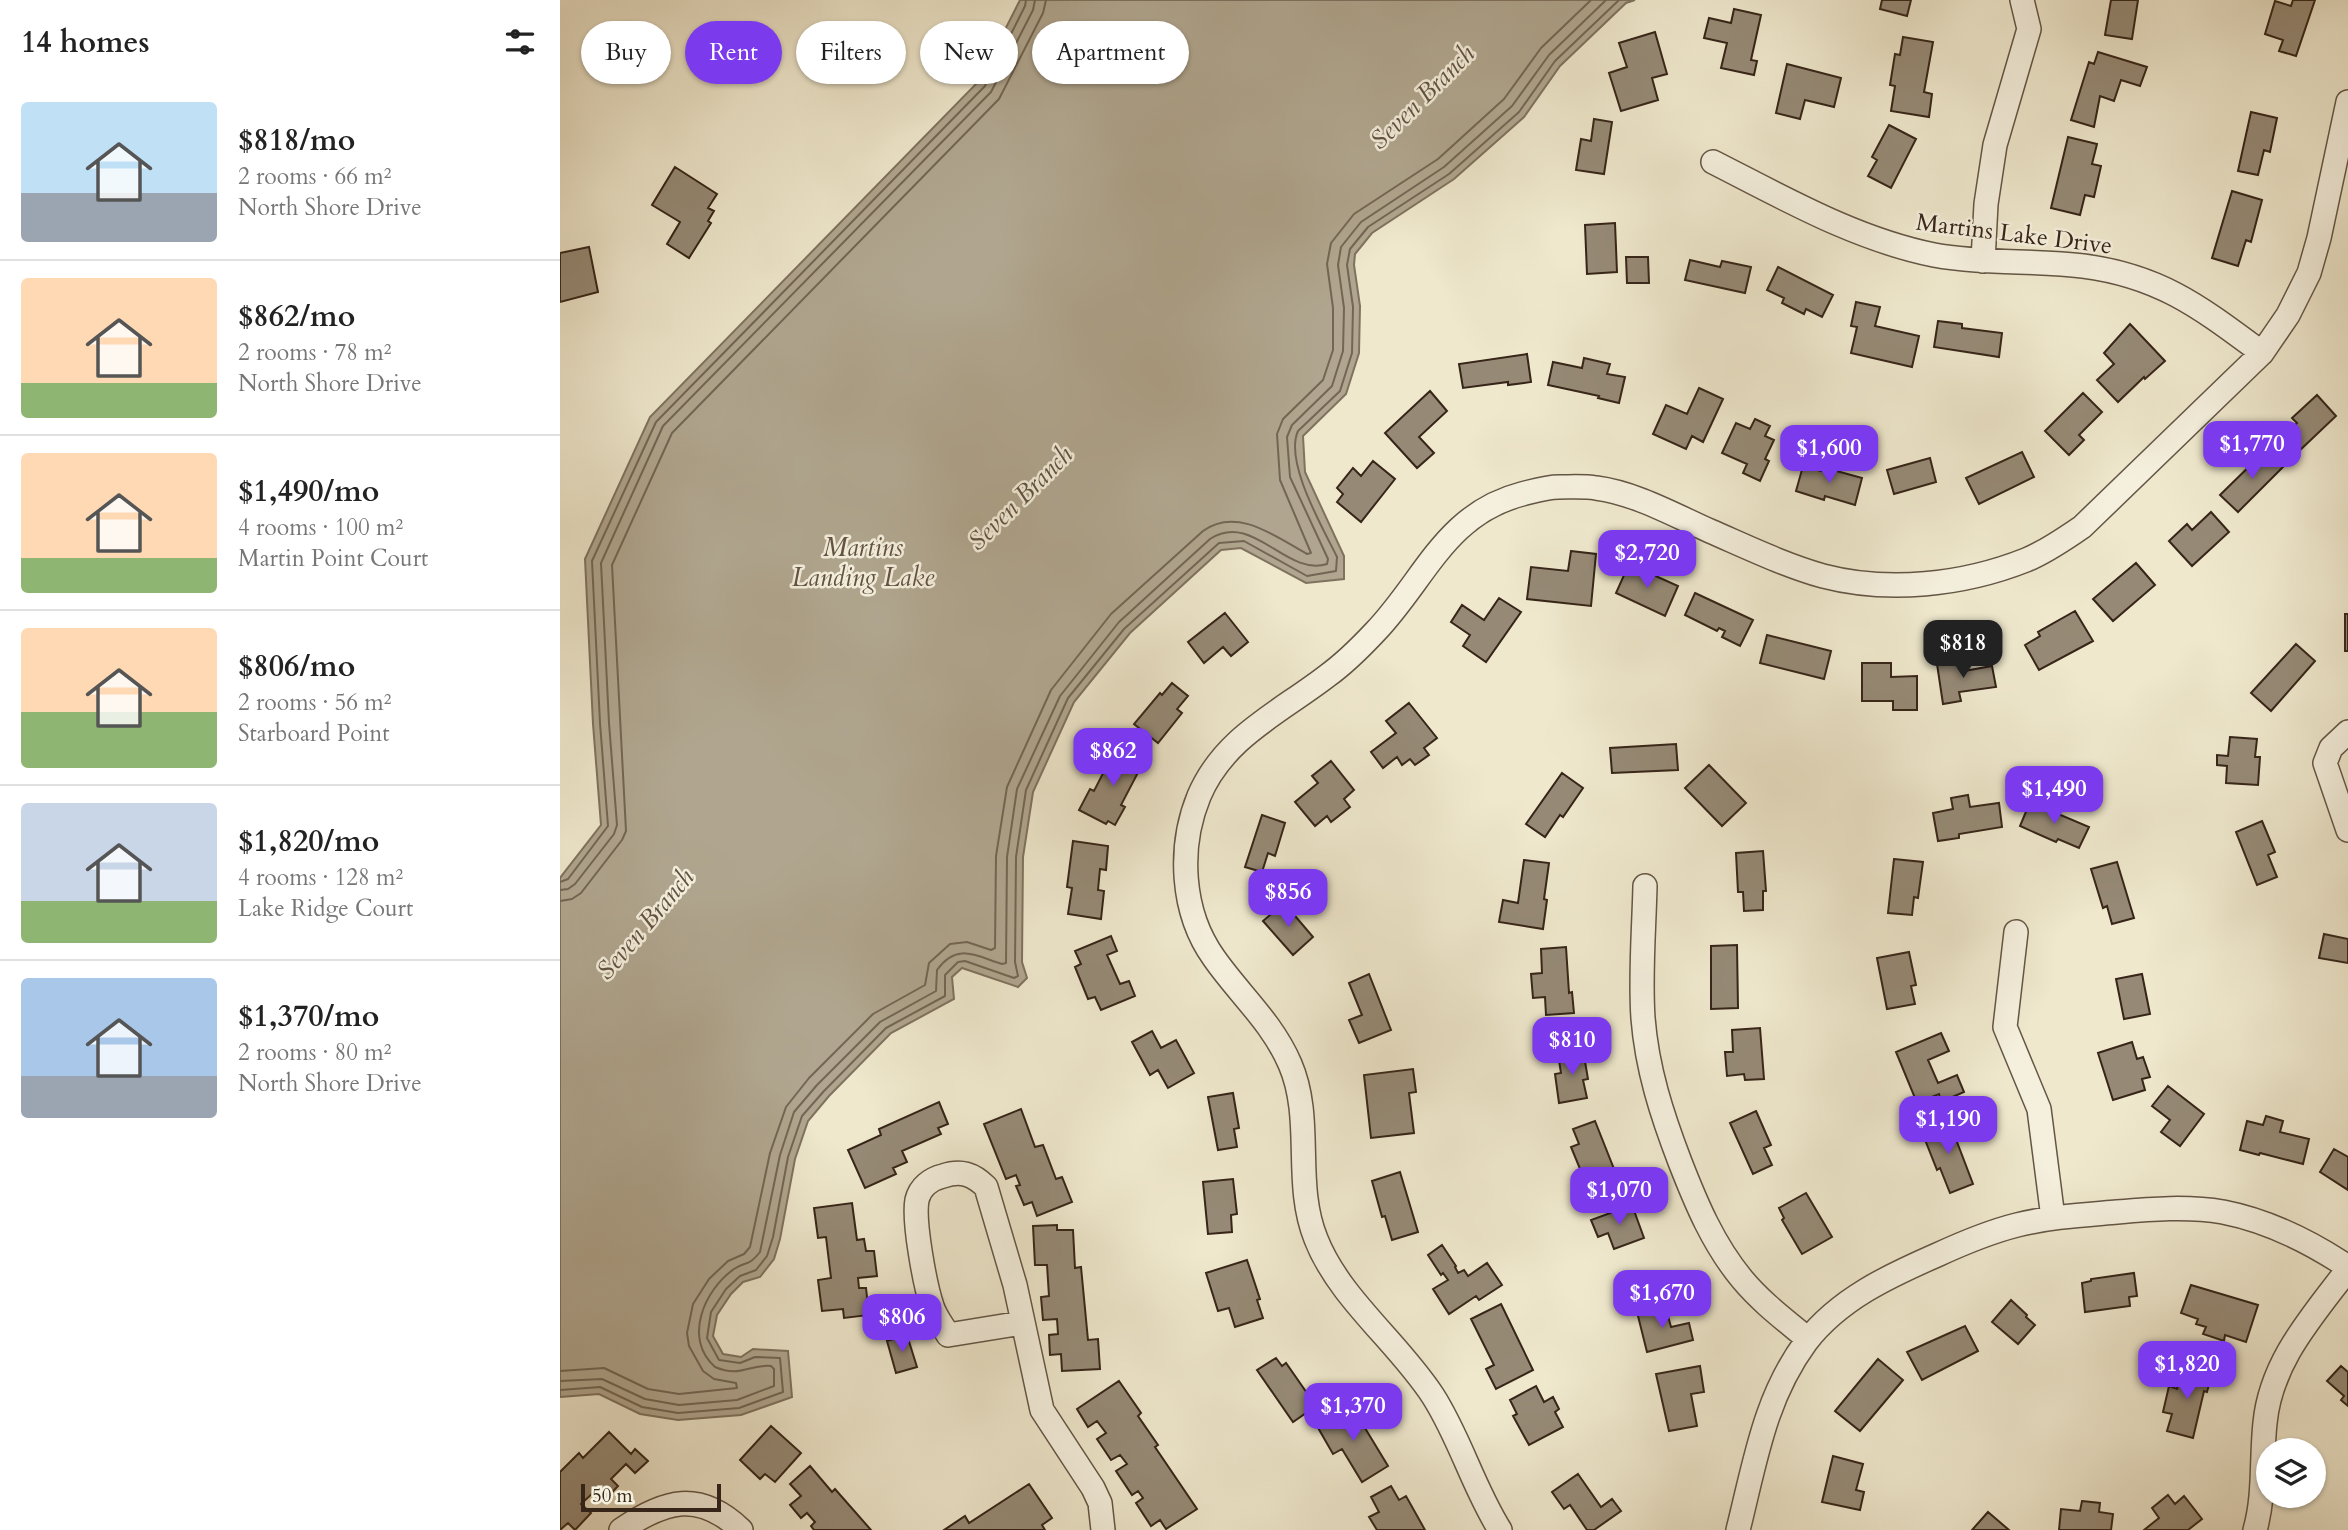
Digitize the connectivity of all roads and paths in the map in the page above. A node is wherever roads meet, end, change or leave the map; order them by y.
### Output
1 (2022, 0) edge
2 (2348, 102) edge
3 (2342, 160) edge
4 (1713, 162) dead end
5 (1983, 261) junction
6 (2262, 353) junction
7 (2348, 732) edge
8 (2348, 830) edge
9 (1645, 886) dead end
10 (2016, 932) dead end
11 (2053, 1218) junction
12 (2348, 1268) edge
13 (1022, 1322) junction
14 (1808, 1339) junction
15 (621, 1530) edge
16 (741, 1530) edge
17 (1103, 1530) edge
18 (1500, 1530) edge
19 (1738, 1530) edge
20 (2255, 1530) edge

1 - 5 street
2 - 3 street
3 - 6 street
4 - 5 street, Martins Lake Drive
5 - 6 street, Martins Lake Drive
6 - 18 street
7 - 8 street
9 - 14 street
10 - 11 street
11 - 12 street
11 - 14 street
12 - 20 street
13 - 13 street
13 - 17 street
14 - 19 street
15 - 16 street

